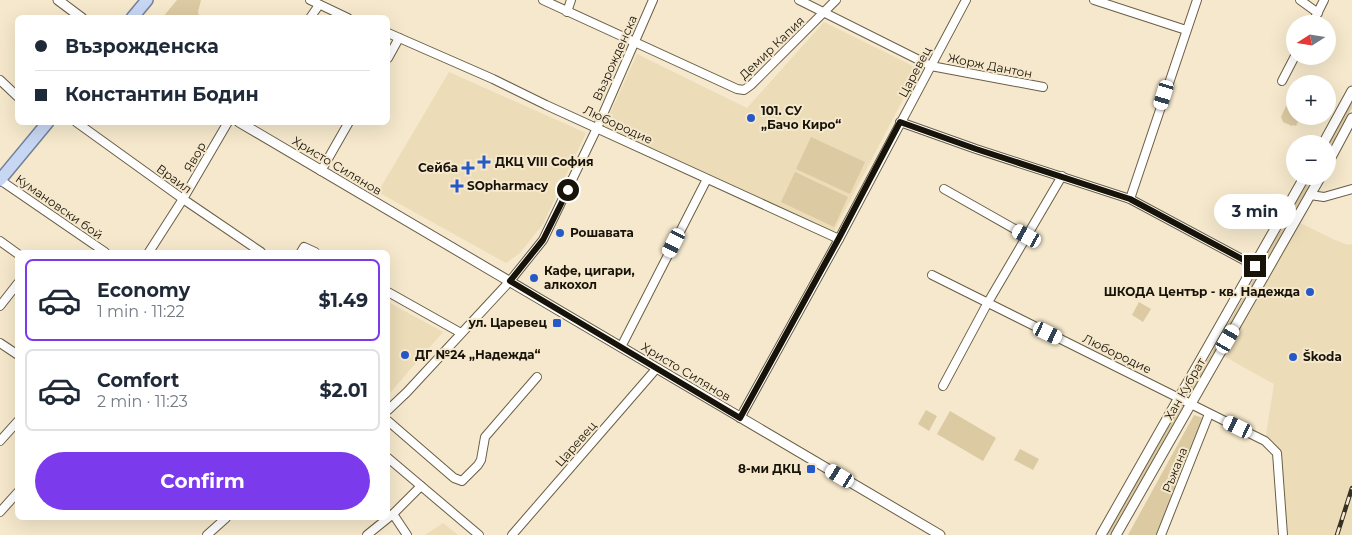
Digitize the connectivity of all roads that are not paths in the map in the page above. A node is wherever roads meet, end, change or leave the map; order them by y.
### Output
1 (58, 0) edge
2 (147, 0) edge
3 (331, 0) edge
4 (543, 0) edge
5 (571, 0) edge
6 (653, 0) edge
7 (799, 0) edge
8 (836, 0) edge
9 (966, 0) edge
10 (1094, 0) edge
11 (1196, 0) edge
12 (1300, 0) edge
13 (1324, 0) edge
14 (317, 3) edge
15 (567, 12) junction
16 (824, 13) junction
17 (1318, 13) joint
18 (78, 15) edge
19 (134, 15) edge
20 (311, 15) edge
21 (342, 15) edge
22 (1186, 30) junction
23 (390, 34) edge
24 (400, 38) junction
25 (634, 42) junction
26 (390, 55) edge
27 (1290, 65) edge
28 (931, 66) junction
29 (0, 80) edge
30 (1282, 81) dead end
31 (1043, 87) dead end
32 (1352, 91) edge
33 (15, 94) edge
34 (1352, 118) edge
35 (900, 122) junction
36 (44, 125) edge
37 (80, 125) edge
38 (226, 125) edge
39 (243, 125) edge
40 (348, 125) edge
41 (597, 128) junction
42 (1328, 135) edge
43 (1336, 149) edge
44 (321, 171) junction
45 (1062, 176) junction
46 (707, 179) junction
47 (0, 180) edge
48 (1300, 185) edge
49 (1316, 185) edge
50 (944, 189) dead end
51 (1352, 189) edge
52 (1310, 195) junction
53 (183, 199) junction
54 (1130, 199) junction
55 (1027, 236) junction
56 (839, 238) junction
57 (0, 242) edge
58 (102, 250) edge
59 (150, 250) edge
60 (258, 250) edge
61 (15, 252) edge
62 (1255, 266) junction
63 (932, 275) dead end
64 (510, 281) junction
65 (15, 287) edge
66 (390, 293) edge
67 (987, 304) junction
68 (0, 306) edge
69 (461, 333) junction
70 (0, 343) edge
71 (621, 347) junction
72 (15, 353) edge
73 (656, 369) junction
74 (537, 377) dead end
75 (943, 386) dead end
76 (1180, 397) junction
77 (1191, 404) junction
78 (390, 408) edge
79 (1210, 414) junction
80 (740, 418) junction
81 (390, 423) edge
82 (15, 424) edge
83 (0, 441) edge
84 (390, 460) edge
85 (421, 486) junction
86 (15, 495) edge
87 (0, 512) edge
88 (393, 514) junction
89 (390, 517) edge
90 (224, 520) edge
91 (386, 520) edge
92 (207, 535) edge
93 (368, 535) edge
94 (407, 535) edge
95 (478, 535) edge
96 (512, 535) edge
97 (940, 535) edge
98 (1101, 535) edge
99 (1116, 535) edge
100 (1161, 535) edge
101 (1283, 535) edge

1 - 18 street
2 - 19 main road
3 - 14 street
4 - 15 street
5 - 15 street
6 - 25 street, Възрожденска
7 - 16 street, Жорж Дантон
8 - 16 street, Демир Капия
9 - 28 street, Царевец
10 - 22 street
11 - 22 street
12 - 17 street
13 - 17 street
14 - 20 street
14 - 21 street
15 - 25 street
16 - 25 street, Демир Капия
16 - 28 street, Жорж Дантон
22 - 54 street
23 - 24 street, Любородие
24 - 26 street
24 - 41 street, Любородие
25 - 41 street, Възрожденска
27 - 30 street
28 - 31 street, Жорж Дантон
28 - 35 street, Царевец
29 - 33 street
32 - 42 street
34 - 43 street
35 - 45 street
35 - 56 street, Царевец
36 - 47 main road
37 - 53 street, Враил
38 - 53 street, Явор
39 - 44 street, Христо Силянов
40 - 44 street
41 - 46 street, Любородие
41 - 64 street, Възрожденска
44 - 64 street, Христо Силянов
45 - 54 street
45 - 55 street
46 - 56 street, Любородие
46 - 71 street
47 - 58 street, Кумановски бой
48 - 62 street, Хан Кубрат
49 - 52 street, Хан Кубрат
50 - 55 street
51 - 52 street
52 - 77 street, Хан Кубрат
53 - 59 street, Явор
53 - 60 street, Враил
54 - 62 street
55 - 67 street
56 - 80 street, Царевец
57 - 61 street
62 - 76 street, Хан Кубрат
63 - 67 street, Любородие
64 - 69 street, Възрожденска
64 - 71 street, Христо Силянов
65 - 68 street
66 - 69 street
67 - 75 street
67 - 76 street, Любородие
69 - 78 street, Възрожденска
70 - 72 street
71 - 73 street, Христо Силянов
73 - 80 street, Христо Силянов
73 - 96 street, Царевец
74 - 81 street
76 - 77 street, Любородие
76 - 98 street, Хан Кубрат
77 - 79 street, Любородие
77 - 99 street, Хан Кубрат
79 - 100 street, Ръжана
79 - 101 street, Любородие
80 - 97 street, Христо Силянов
82 - 83 street
84 - 85 street
85 - 88 street
85 - 95 street
86 - 87 street
88 - 89 street
88 - 94 street
90 - 92 street
91 - 93 street

